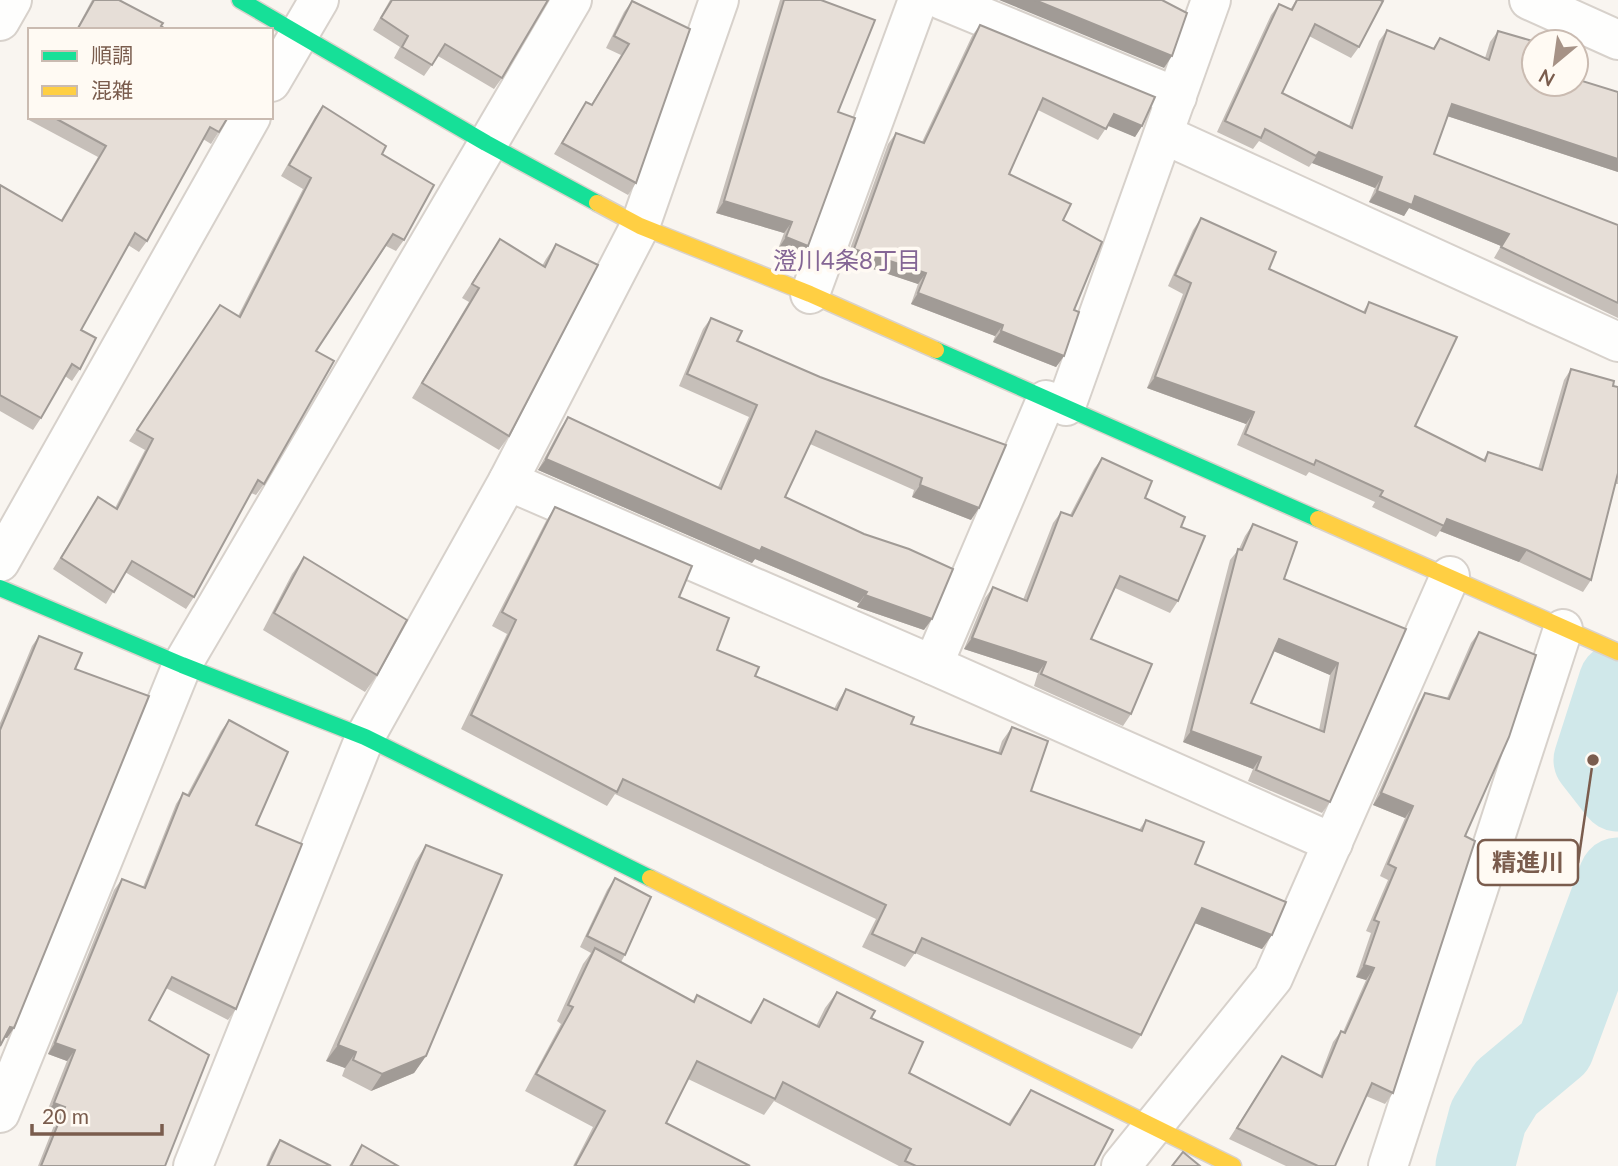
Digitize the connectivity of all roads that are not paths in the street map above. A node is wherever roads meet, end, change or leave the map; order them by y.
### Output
1 (12, 0) edge
2 (240, 0) edge
3 (318, 0) edge
4 (572, 0) edge
5 (719, 0) edge
6 (918, 0) edge
7 (942, 0) edge
8 (1210, 0) edge
9 (1529, 0) edge
10 (0, 21) edge
11 (298, 35) junction
12 (1618, 40) edge
13 (273, 79) edge
14 (1177, 97) junction
15 (250, 119) edge
16 (1165, 135) junction
17 (486, 143) junction
18 (640, 226) junction
19 (810, 294) junction
20 (1618, 342) edge
21 (1056, 403) junction
22 (508, 481) junction
23 (0, 562) edge
24 (1450, 576) junction
25 (0, 588) edge
26 (1577, 634) junction
27 (1618, 652) edge
28 (182, 665) junction
29 (933, 665) junction
30 (365, 737) junction
31 (1333, 843) junction
32 (0, 1114) edge
33 (1153, 1126) junction
34 (193, 1166) edge
35 (1121, 1166) edge
36 (1233, 1166) edge
37 (1388, 1166) edge

1 - 10 street
2 - 11 street
3 - 11 street
4 - 17 street
5 - 18 street
6 - 19 street
7 - 14 street
8 - 14 street
9 - 12 street
11 - 13 street
11 - 17 street
14 - 16 street
15 - 23 street
16 - 20 street
16 - 21 street
17 - 18 street
17 - 28 street
18 - 19 street
18 - 22 street
19 - 21 street
21 - 24 street
21 - 29 street
22 - 29 street
22 - 30 street
24 - 26 street
24 - 31 street
25 - 28 street
26 - 27 street
26 - 37 street
28 - 30 street
28 - 32 street
29 - 31 street
30 - 33 street
30 - 34 street
31 - 33 street
33 - 35 street
33 - 36 street

